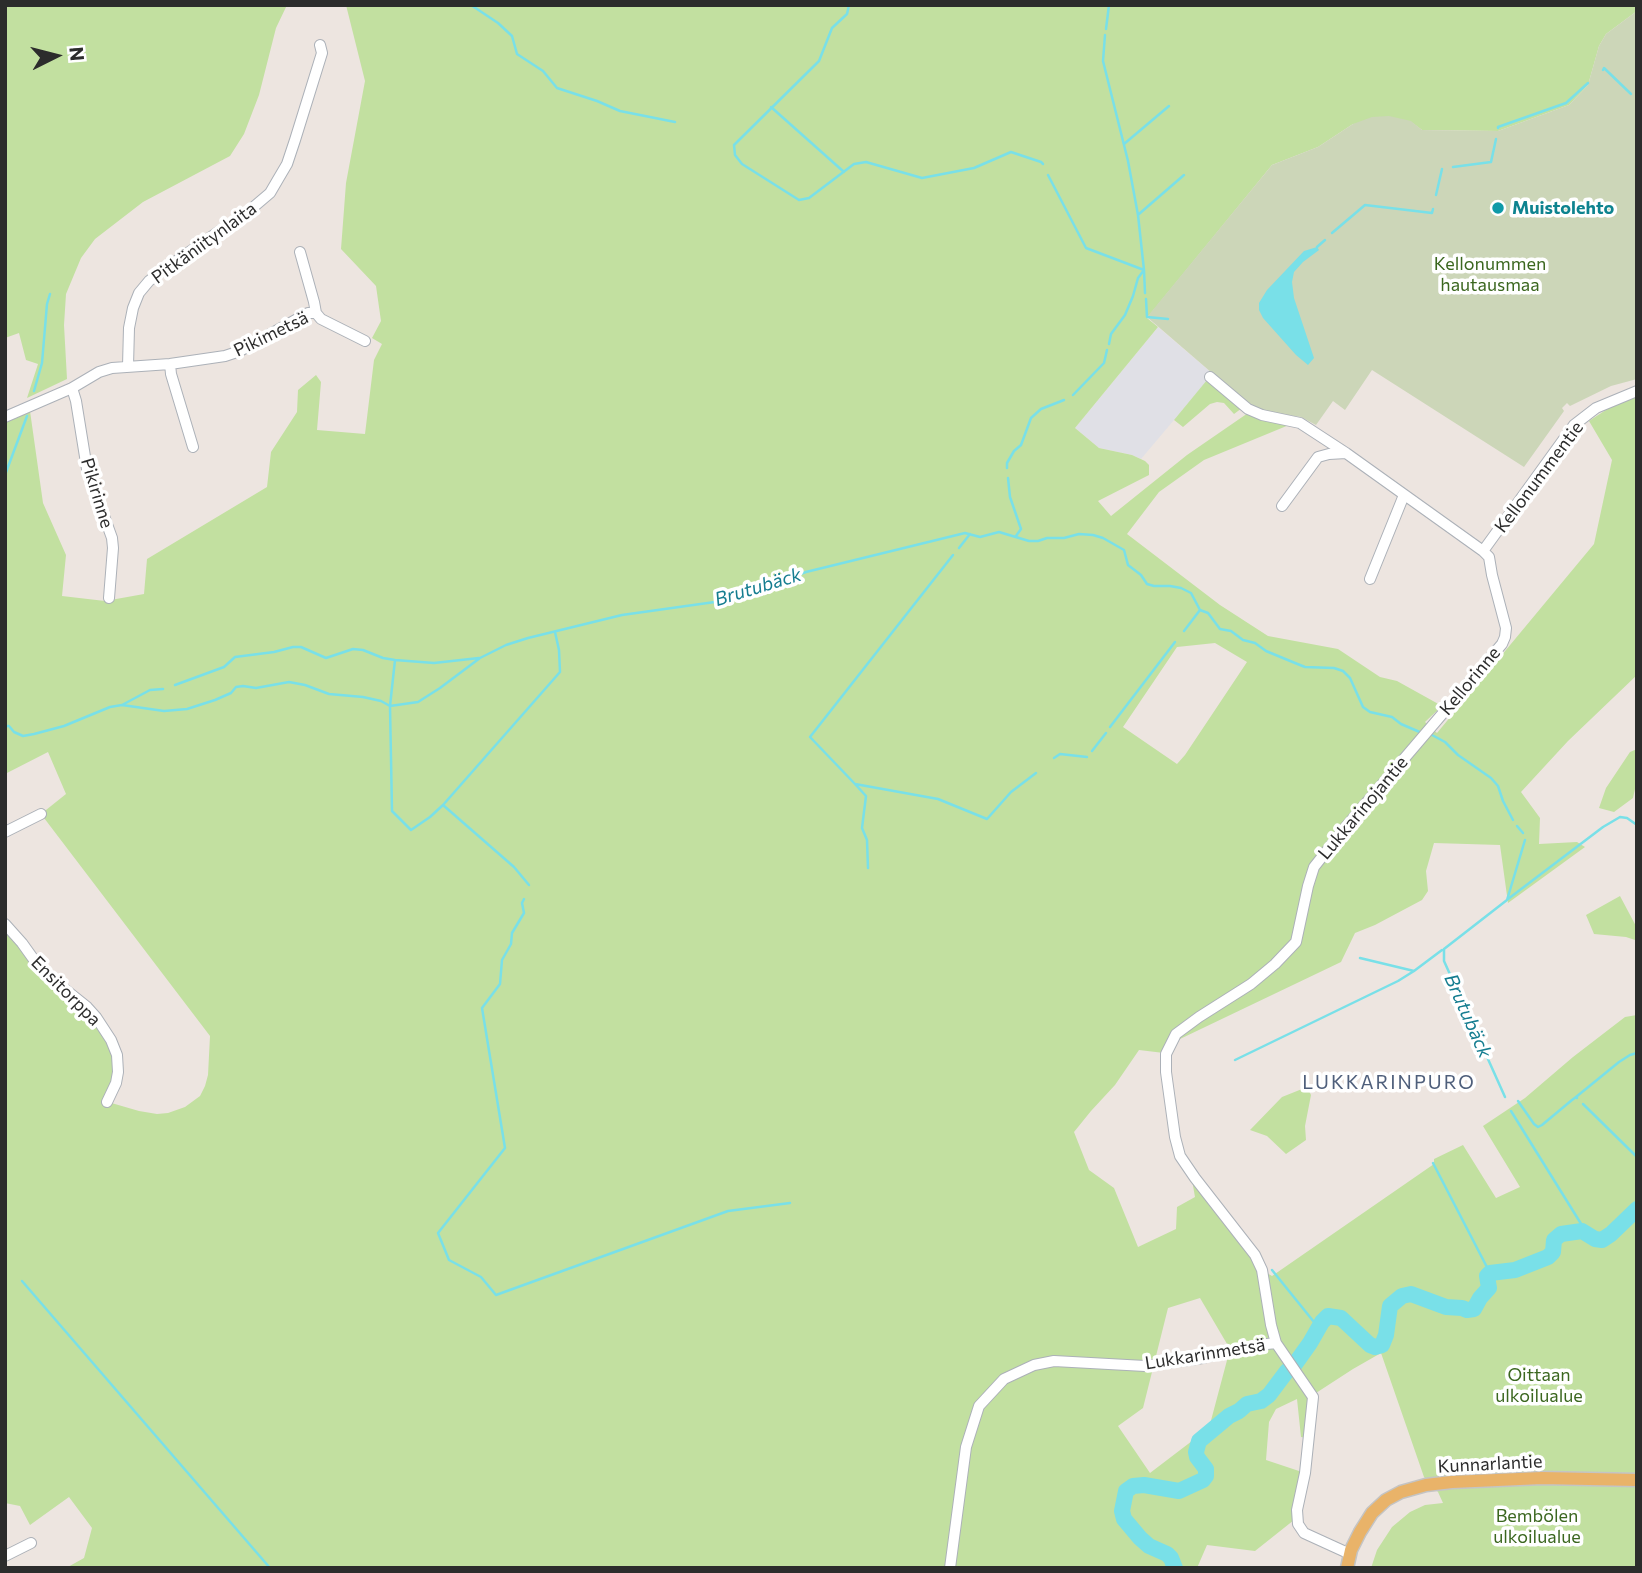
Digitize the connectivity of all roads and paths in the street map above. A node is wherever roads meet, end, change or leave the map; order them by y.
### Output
1 (320, 45) dead end
2 (300, 252) dead end
3 (316, 313) junction
4 (365, 341) dead end
5 (170, 364) junction
6 (128, 366) junction
7 (1210, 377) dead end
8 (72, 388) junction
9 (1637, 391) edge
10 (5, 417) edge
11 (193, 447) dead end
12 (1346, 453) junction
13 (1404, 495) junction
14 (1282, 506) dead end
15 (1483, 551) junction
16 (1370, 579) dead end
17 (109, 598) dead end
18 (1429, 729) joint
19 (41, 814) dead end
20 (5, 832) edge
21 (5, 924) edge
22 (107, 1102) dead end
23 (1276, 1343) junction
24 (1637, 1480) edge
25 (31, 1543) dead end
26 (1350, 1554) junction
27 (5, 1556) edge
28 (950, 1568) edge
29 (1348, 1568) edge

1 - 6 street, Pitkäniitynlaita
2 - 3 street
3 - 4 street, Pikimetsä
3 - 5 street, Pikimetsä
5 - 6 street, Pikimetsä
5 - 11 street
6 - 8 street, Pikimetsä
7 - 12 street, Kellonummentie
8 - 10 street, Pikimetsä
8 - 17 street, Pikirinne
9 - 15 street, Kellonummentie
12 - 13 street, Kellonummentie
12 - 14 street
13 - 15 street, Kellonummentie
13 - 16 street
15 - 18 street, Kellorinne
18 - 23 street, Lukkarinojantie
19 - 20 street
21 - 22 street, Ensitorppa
23 - 26 street, Lukkarinojantie
23 - 28 street, Lukkarinmetsä
24 - 26 main road, Kunnarlantie
25 - 27 street
26 - 29 main road, Kunnarlantie

